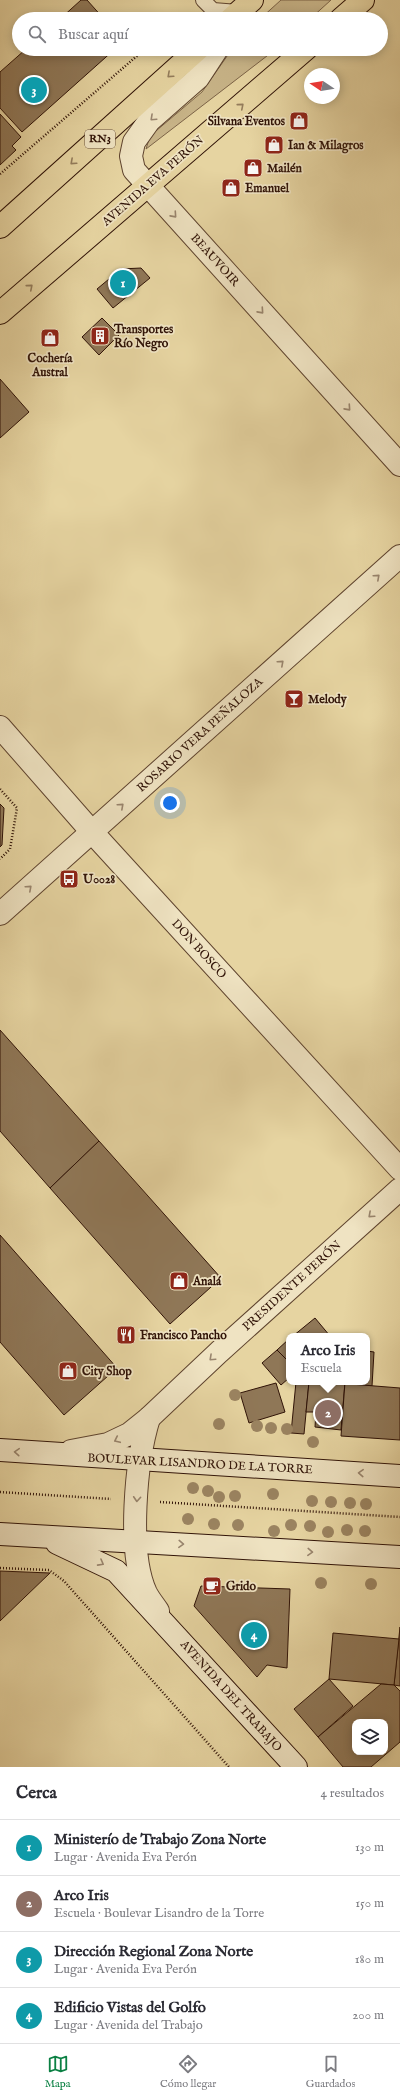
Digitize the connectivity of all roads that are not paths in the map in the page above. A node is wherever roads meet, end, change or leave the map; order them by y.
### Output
1 (203, 0) edge
2 (363, 0) edge
3 (230, 12) edge
4 (349, 12) edge
5 (190, 56) edge
6 (212, 56) edge
7 (298, 56) edge
8 (148, 186) junction
9 (0, 227) edge
10 (0, 313) edge
11 (400, 465) edge
12 (400, 556) edge
13 (0, 727) edge
14 (92, 832) junction
15 (0, 914) edge
16 (400, 1169) edge
17 (400, 1189) edge
18 (149, 1418) junction
19 (0, 1450) edge
20 (48, 1454) junction
21 (140, 1460) junction
22 (400, 1476) edge
23 (0, 1534) edge
24 (39, 1537) junction
25 (134, 1542) junction
26 (400, 1557) edge
27 (167, 1625) junction
28 (296, 1767) edge

1 - 3 lane
2 - 4 highway
5 -> 9 highway, RN3
6 -> 8 street, BEAUVOIR
8 -> 7 highway, AVENIDA EVA PERÓN
10 -> 8 highway, AVENIDA EVA PERÓN
8 -> 11 street, BEAUVOIR
14 -> 12 street, ROSARIO VERA PEÑALOZA
13 - 14 street, DON BOSCO
15 -> 14 street, ROSARIO VERA PEÑALOZA
14 - 16 street, DON BOSCO
17 -> 18 street, PRESIDENTE PERÓN
18 -> 20 street, PRESIDENTE PERÓN
18 - 21 street, PRESIDENTE PERÓN
20 -> 19 street, BOULEVAR LISANDRO DE LA TORRE
20 - 21 street, BOULEVAR LISANDRO DE LA TORRE
22 -> 21 street, BOULEVAR LISANDRO DE LA TORRE
21 -> 25 street, PRESIDENTE PERÓN
23 - 24 street
24 - 25 street
24 -> 27 street
25 -> 26 street
25 - 27 street, PRESIDENTE PERÓN
27 - 28 street, AVENIDA DEL TRABAJO

